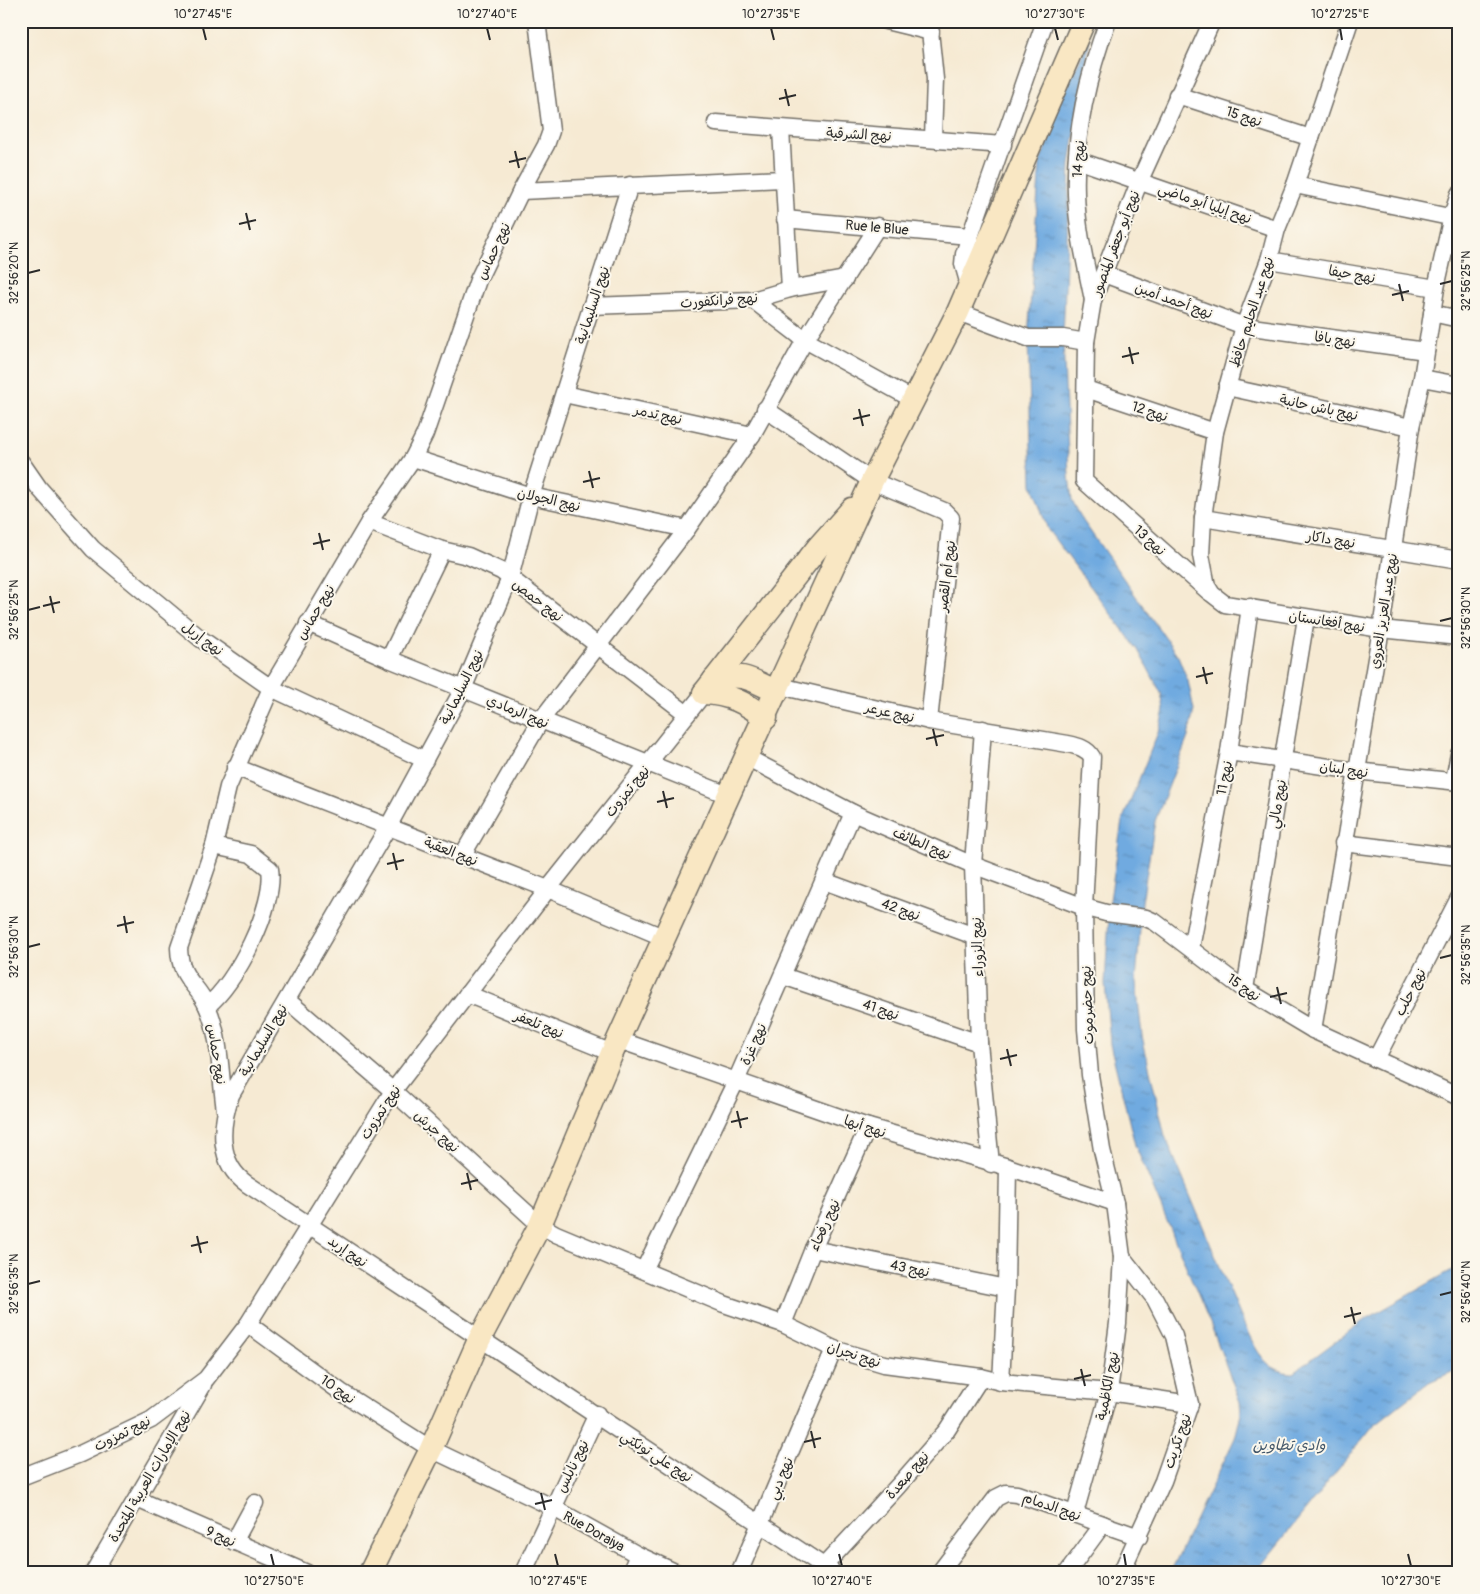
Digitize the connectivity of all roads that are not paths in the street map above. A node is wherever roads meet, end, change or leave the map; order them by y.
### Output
1 (537, 21) edge
2 (886, 21) edge
3 (1045, 21) edge
4 (1084, 21) edge
5 (1108, 21) edge
6 (1212, 21) edge
7 (1350, 21) edge
8 (930, 27) edge
9 (1177, 95) junction
10 (716, 123) dead end
11 (781, 129) junction
12 (933, 138) junction
13 (1310, 138) junction
14 (1003, 145) junction
15 (1077, 160) junction
16 (782, 179) junction
17 (1140, 180) junction
18 (630, 185) junction
19 (1294, 185) junction
20 (521, 191) junction
21 (1459, 194) edge
22 (1455, 217) edge
23 (785, 219) junction
24 (878, 226) junction
25 (1277, 229) junction
26 (969, 236) junction
27 (1269, 260) junction
28 (1104, 274) junction
29 (845, 279) junction
30 (971, 281) junction
31 (1436, 288) junction
32 (790, 289) junction
33 (753, 300) junction
34 (1092, 300) junction
35 (591, 306) junction
36 (958, 312) junction
37 (1432, 313) junction
38 (1459, 319) edge
39 (1244, 326) junction
40 (805, 340) junction
41 (1086, 342) junction
42 (1426, 351) junction
43 (1422, 378) junction
44 (1459, 385) edge
45 (1227, 387) junction
46 (1086, 389) junction
47 (564, 394) junction
48 (912, 399) junction
49 (765, 409) junction
50 (1411, 427) junction
51 (1215, 432) junction
52 (752, 435) junction
53 (413, 458) junction
54 (21, 462) edge
55 (1084, 481) joint
56 (870, 486) junction
57 (531, 496) junction
58 (1203, 518) junction
59 (369, 522) junction
60 (687, 529) junction
61 (1393, 549) junction
62 (442, 550) junction
63 (1459, 560) edge
64 (510, 578) junction
65 (1221, 602) junction
66 (1250, 607) junction
67 (1306, 618) junction
68 (308, 623) junction
69 (1381, 629) junction
70 (1459, 637) edge
71 (598, 647) junction
72 (389, 659) junction
73 (709, 687) junction
74 (271, 688) junction
75 (463, 689) junction
76 (778, 689) junction
77 (687, 714) junction
78 (766, 718) junction
79 (540, 720) junction
80 (930, 721) junction
81 (983, 729) junction
82 (1089, 752) joint
83 (1229, 752) junction
84 (1459, 754) edge
85 (746, 757) junction
86 (424, 760) junction
87 (1284, 760) junction
88 (649, 765) junction
89 (235, 767) junction
90 (1356, 771) junction
91 (1456, 781) edge
92 (730, 796) junction
93 (853, 813) junction
94 (388, 827) junction
95 (1343, 843) junction
96 (214, 846) junction
97 (462, 856) junction
98 (1459, 857) edge
99 (973, 865) junction
100 (824, 881) junction
101 (548, 889) junction
102 (1459, 898) edge
103 (1084, 907) junction
104 (1146, 918) joint
105 (1452, 927) edge
106 (977, 937) junction
107 (665, 938) junction
108 (1191, 948) junction
109 (783, 976) junction
110 (1245, 989) junction
111 (467, 994) junction
112 (286, 1000) junction
113 (207, 1006) junction
114 (1313, 1030) junction
115 (979, 1043) junction
116 (615, 1046) junction
117 (1376, 1059) junction
118 (736, 1081) junction
119 (392, 1091) junction
120 (1459, 1097) edge
121 (225, 1112) junction
122 (868, 1128) junction
123 (225, 1155) joint
124 (991, 1164) junction
125 (1008, 1168) junction
126 (1115, 1203) junction
127 (308, 1224) junction
128 (540, 1225) junction
129 (813, 1249) junction
130 (1122, 1257) junction
131 (644, 1270) junction
132 (1006, 1288) junction
133 (248, 1324) junction
134 (783, 1324) junction
135 (479, 1340) junction
136 (834, 1349) junction
137 (981, 1377) junction
138 (206, 1379) junction
139 (1001, 1382) junction
140 (1109, 1392) junction
141 (1190, 1404) junction
142 (597, 1415) junction
143 (431, 1449) junction
144 (21, 1477) edge
145 (137, 1499) junction
146 (255, 1503) dead end
147 (552, 1507) junction
148 (1075, 1513) junction
149 (760, 1524) junction
150 (1103, 1524) junction
151 (1139, 1537) junction
152 (234, 1542) junction
153 (638, 1555) junction
154 (274, 1567) edge
155 (829, 1569) edge
156 (93, 1573) edge
157 (307, 1573) edge
158 (370, 1573) edge
159 (523, 1573) edge
160 (630, 1573) edge
161 (677, 1573) edge
162 (739, 1573) edge
163 (939, 1573) edge
164 (1067, 1573) edge
165 (1121, 1573) edge

1 - 20 street, نهج حماس
2 - 8 street
3 - 14 street
4 - 30 main road
5 - 15 street, نهج 14
6 - 9 street, نهج أبو جعفر المنصور
7 - 13 street, نهج عبد الحليم حافظ
8 - 12 street
9 - 13 street, نهج 15
9 - 17 street, نهج أبو جعفر المنصور
10 - 11 street, نهج الشرقية
11 - 12 street, نهج الشرقية
11 - 16 street
12 - 14 street, نهج الشرقية
13 - 19 street, نهج عبد الحليم حافظ
14 - 26 street
15 - 17 street, نهح إيليا أبو ماضي
15 - 34 street, نهج 14
16 - 18 street
16 - 23 street
17 - 25 street, نهح إيليا أبو ماضي
17 - 28 street, نهج أبو جعفر المنصور
18 - 20 street
18 - 35 street, نهج السليمانية
19 - 22 street
19 - 25 street, نهج عبد الحليم حافظ
20 - 53 street, نهج حماس
21 - 22 street, نهج عبد العزيز العروي
22 - 31 street, نهج عبد العزيز العروي
23 - 24 street, Rue le Blue
23 - 32 street
24 - 26 street, Rue le Blue
24 - 29 street
25 - 27 street, نهج عبد الحليم حافظ
26 - 30 street
27 - 31 street, نهج حيفا
27 - 39 street, نهج عبد الحليم حافظ
28 - 34 street, نهج أبو جعفر المنصور
28 - 39 street, نهج أحمد أمين
29 - 32 street, نهج فرانكفورت
29 - 40 street
30 - 36 main road
31 - 37 street, نهج عبد العزيز العروي
32 - 33 street, نهج فرانكفورت
33 - 35 street, نهج فرانكفورت
33 - 40 street
34 - 41 street, نهج أبو جعفر المنصور
35 - 47 street, نهج السليمانية
36 - 41 street
36 - 48 main road
37 - 38 street
37 - 42 street, نهج عبد العزيز العروي
39 - 42 street, نهج يافا
39 - 45 street, نهج عبد الحليم حافظ
40 - 48 street
40 - 49 street
41 - 46 street, نهج أبو جعفر المنصور
42 - 43 street, نهج عبد العزيز العروي
43 - 44 street
43 - 50 street, نهج عبد العزيز العروي
45 - 50 street, نهج باش حانبة
45 - 51 street, نهج عبد الحليم حافظ
46 - 51 street, نهج 12
46 - 55 street, نهج أبو جعفر المنصور
47 - 52 street, نهج تدمر
47 - 57 street, نهج السليمانية
48 - 56 main road
49 - 52 street
49 - 56 street
50 - 61 street, نهج عبد العزيز العروي
51 - 58 street, نهج عبد الحليم حافظ
52 - 60 street
53 - 57 street, نهج الجولان
53 - 59 street, نهج حماس
54 - 74 street, نهج إربل
55 - 65 street, نهج 13
56 - 73 main road
56 - 76 main road
56 - 80 street, نهج أم القصر
57 - 60 street, نهج الجولان
57 - 64 street, نهج السليمانية
58 - 61 street, نهج داكار
58 - 65 street, نهج عبد الحليم حافظ
59 - 62 street, نهج حمص
59 - 68 street, نهج حماس
60 - 71 street
61 - 63 street, نهج داكار
61 - 69 street, نهج عبد العزيز العروي
62 - 64 street, نهج حمص
62 - 72 street
64 - 71 street, نهج حمص
64 - 75 street, نهج السليمانية
65 - 66 street, نهج أفغانستان
66 - 67 street, نهج أفغانستان
66 - 83 street, نهج 11
67 - 69 street, نهج أفغانستان
67 - 87 street, نهج مالي
68 - 72 street, نهج الرمادي
68 - 74 street, نهج حماس
69 - 70 street, نهج أفغانستان
69 - 90 street, نهج عبد العزيز العروي
71 - 77 street, نهج حمص
71 - 79 street
72 - 75 street, نهج الرمادي
73 - 76 main road
73 - 77 street, نهج تمزوت
73 - 78 main road
74 - 86 street, نهج إربل
74 - 89 street, نهج حماس
75 - 79 street, نهج الرمادي
75 - 86 street, نهج السليمانية
76 - 78 main road
76 - 80 street, نهج عرعر
77 - 88 street, نهج تمزوت
78 - 85 main road
79 - 88 street, نهج الرمادي
79 - 97 street
80 - 81 street, نهج عرعر
81 - 82 street, نهج عرعر
81 - 99 street, نهج الزوراء
82 - 103 street, نهج حضرموت
83 - 87 street, نهج لبنان
83 - 108 street, نهج 11
84 - 91 street
85 - 92 main road
85 - 93 street, نهج الطائف
86 - 94 street, نهج السليمانية
87 - 90 street, نهج لبنان
87 - 110 street, نهج مالي
88 - 92 street, نهج الرمادي
88 - 101 street, نهج تمزوت
89 - 94 street, نهج العقبة
89 - 96 street, نهج حماس
90 - 91 street, نهج لبنان
90 - 95 street, نهج عبد العزيز العروي
92 - 107 main road
93 - 99 street, نهج الطائف
93 - 100 street, نهج غزة
94 - 97 street, نهج العقبة
94 - 112 street, نهج السليمانية
95 - 98 street
95 - 114 street, نهج عبد العزيز العروي
96 - 113 street, نهج حماس
96 - 113 street
97 - 101 street, نهج العقبة
99 - 103 street, نهج الطائف
99 - 106 street, نهج الزوراء
100 - 106 street, نهج 42
100 - 109 street, نهج غزة
101 - 107 street, نهج العقبة
101 - 111 street, نهج تمزوت
102 - 105 street, نهج حلب
103 - 104 street, نهج الطائف
103 - 126 street, نهج حضرموت
104 - 108 street, نهج 15
105 - 117 street, نهج حلب
106 - 115 street, نهج الزوراء
107 - 116 main road
108 - 110 street, نهج 15
109 - 115 street, نهج 41
109 - 118 street, نهج غزة
110 - 114 street, نهج 15
111 - 116 street, نهج تلعفر
111 - 119 street, نهج تمزوت
112 - 119 street, نهج جرش
112 - 121 street, نهج السليمانية
113 - 121 street, نهج حماس
114 - 117 street, نهج 15
115 - 124 street, نهج الزوراء
116 - 118 street, نهج أبها
116 - 128 main road
117 - 120 street, نهج 15
118 - 122 street, نهج أبها
118 - 131 street, نهج غزة
119 - 127 street, نهج تمزوت
119 - 128 street, نهج جرش
121 - 123 street, نهج السليمانية
122 - 124 street, نهج أبها
122 - 129 street, نهج رفحاء
123 - 127 street, نهج إربد
124 - 125 street, نهج أبها
125 - 126 street, نهج أبها
125 - 132 street
126 - 130 street, نهج حضرموت
127 - 133 street, نهج تمزوت
127 - 135 street, نهج إربد
128 - 131 street, نهج نجران
128 - 135 main road
129 - 132 street, نهج 43
129 - 134 street, نهج رفحاء
130 - 140 street, نهج الكاظمية
130 - 141 street, نهج تكريت
131 - 134 street, نهج نجران
132 - 139 street
133 - 138 street, نهج تمزوت
133 - 143 street, نهج 10
134 - 136 street, نهج نجران
135 - 142 street, نهج علي تونكتي
135 - 143 main road
136 - 137 street, نهج نجران
136 - 149 street, نهج دبي
137 - 139 street, نهج نجران
137 - 155 street, نهج صعدة
138 - 144 street, نهج تمزوت
138 - 145 street, نهج الإمارات العربية المتحدة
139 - 140 street, نهج نجران
140 - 141 street, نهج نجران
140 - 148 street, نهج الكاظمية
141 - 151 street, نهج تكريت
142 - 147 street, نهج نابلس
142 - 149 street, نهج علي تونكتي
143 - 147 street, Rue Doraiya
143 - 158 main road
145 - 152 street, نهج 9
145 - 156 street, نهج الإمارات العربية المتحدة
146 - 152 street
147 - 153 street, Rue Doraiya
147 - 159 street, نهج نابلس
148 - 150 street, نهج الدمام
148 - 163 street, نهج الدمام
149 - 155 street, نهج علي تونكتي
149 - 162 street, نهج دبي
150 - 151 street, نهج الدمام
150 - 164 street
151 - 165 street, نهج تكريت
152 - 154 street, نهج 9
153 - 160 street
153 - 161 street, Rue Doraiya
154 - 157 street, نهج 9

